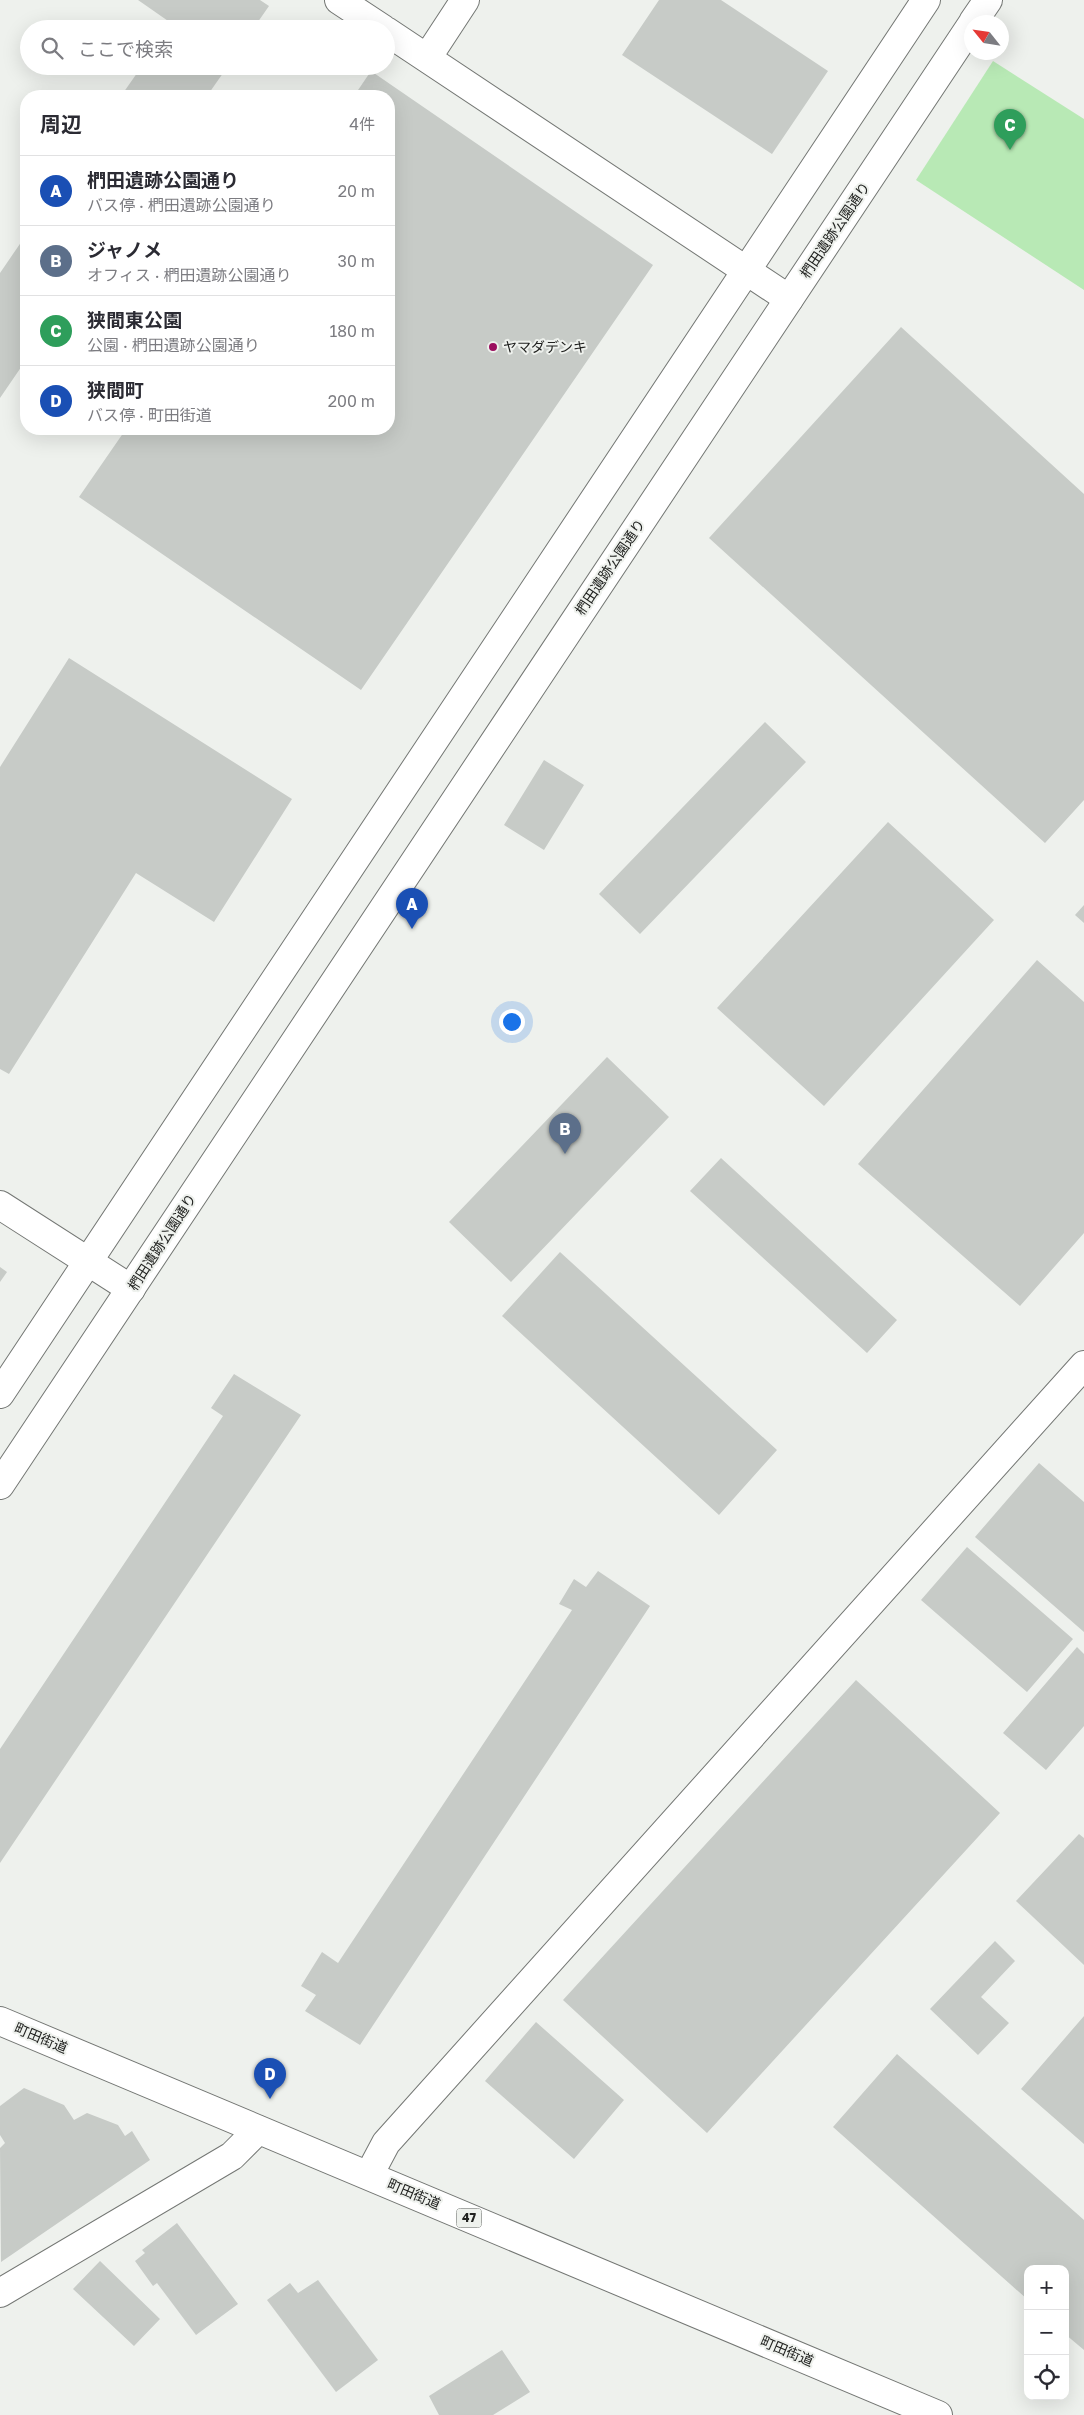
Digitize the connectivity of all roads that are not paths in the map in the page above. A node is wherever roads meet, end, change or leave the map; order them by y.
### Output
1 (339, 0) edge
2 (465, 0) edge
3 (926, 0) edge
4 (988, 0) edge
5 (978, 15) edge
6 (369, 20) edge
7 (964, 35) edge
8 (395, 37) edge
9 (427, 58) junction
10 (747, 270) junction
11 (789, 299) junction
12 (0, 1205) edge
13 (88, 1262) junction
14 (131, 1288) junction
15 (1084, 1365) edge
16 (0, 1394) edge
17 (0, 1485) edge
18 (0, 2021) edge
19 (258, 2130) junction
20 (369, 2175) junction
21 (0, 2293) edge
22 (938, 2415) edge

1 - 6 street
2 - 9 street
3 - 10 street
4 - 5 street, 椚田遺跡公園通り
7 - 11 street, 椚田遺跡公園通り
8 - 9 street
9 - 10 street
10 - 11 street
10 - 13 street
11 - 14 street, 椚田遺跡公園通り
12 - 13 street
13 - 14 street
13 - 16 street
14 - 17 street, 椚田遺跡公園通り
15 - 20 street
18 - 19 street, 町田街道 / 47
19 - 20 street, 町田街道 / 47
19 - 21 street
20 - 22 street, 町田街道 / 47

